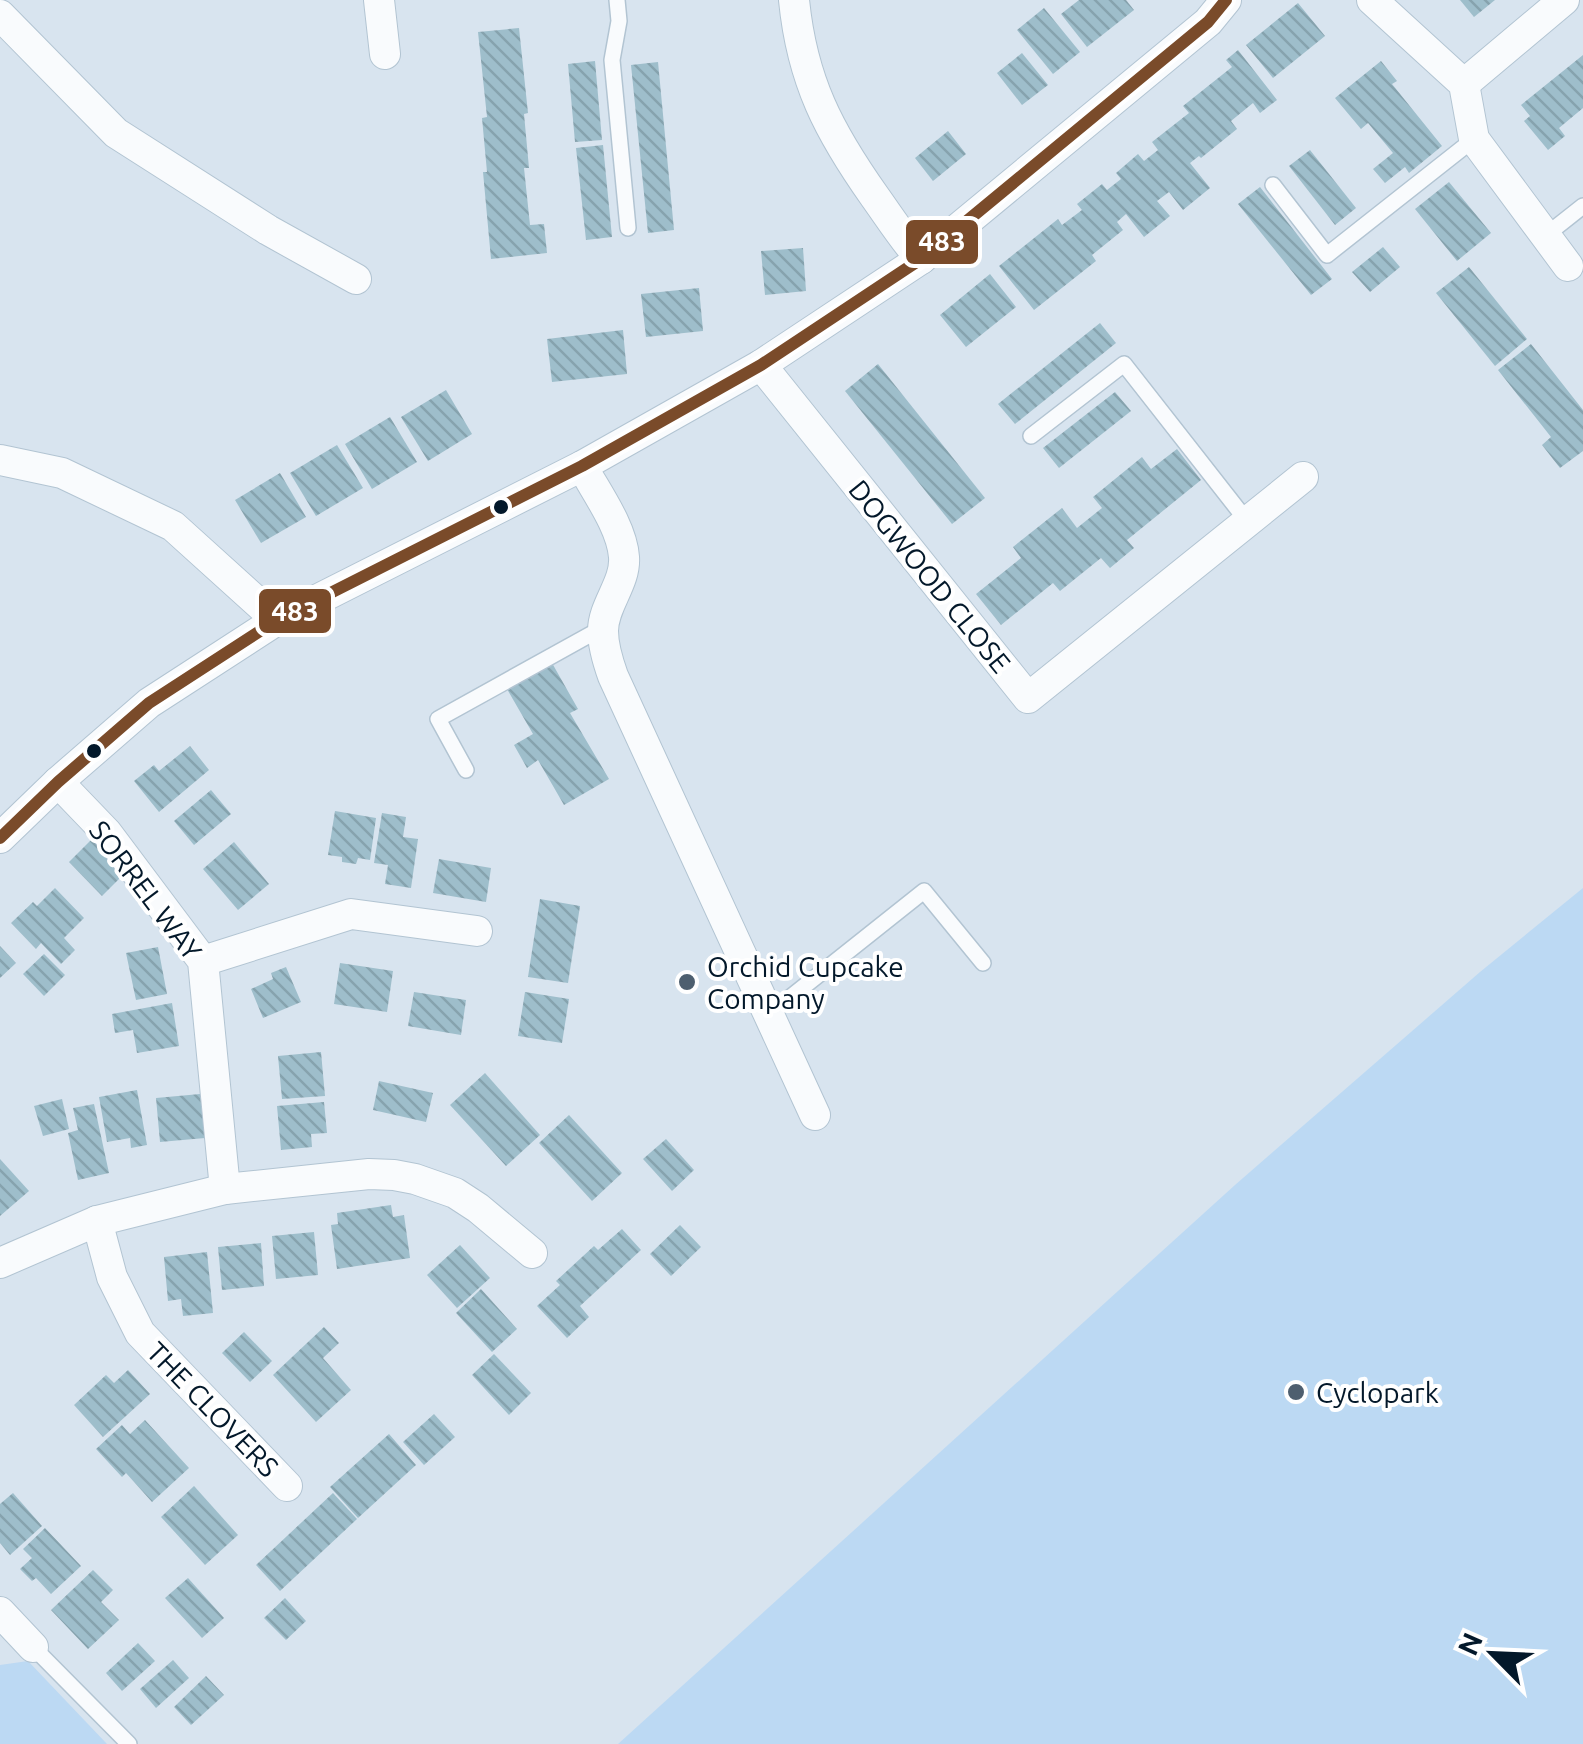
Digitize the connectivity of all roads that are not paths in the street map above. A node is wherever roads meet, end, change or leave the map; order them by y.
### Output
1 (380, 0) edge
2 (617, 0) edge
3 (794, 0) edge
4 (1226, 0) edge
5 (1372, 0) edge
6 (1564, 0) edge
7 (4, 30) edge
8 (385, 54) dead end
9 (1464, 84) junction
10 (1474, 139) junction
11 (1273, 185) dead end
12 (1583, 206) edge
13 (628, 228) dead end
14 (1546, 236) junction
15 (920, 259) junction
16 (1568, 266) dead end
17 (356, 279) dead end
18 (761, 366) junction
19 (1031, 436) dead end
20 (0, 460) edge
21 (582, 466) junction
22 (1303, 477) dead end
23 (1247, 521) junction
24 (277, 620) junction
25 (602, 628) junction
26 (466, 770) dead end
27 (58, 782) junction
28 (0, 838) edge
29 (477, 932) dead end
30 (203, 961) junction
31 (983, 962) dead end
32 (768, 1015) junction
33 (816, 1115) dead end
34 (225, 1189) junction
35 (96, 1221) junction
36 (532, 1253) dead end
37 (0, 1263) edge
38 (287, 1486) dead end
39 (2, 1619) edge
40 (33, 1646) joint
41 (130, 1744) edge

1 - 8 street
2 - 13 lane
3 - 15 street
4 - 15 street
5 - 9 street
6 - 9 street
7 - 17 street
9 - 10 street
10 - 11 lane
10 - 14 street
12 - 14 lane
14 - 16 street
15 - 18 street
18 - 21 street
18 - 23 street, DOGWOOD CLOSE
19 - 23 lane
20 - 24 street
21 - 24 street
21 - 25 street
22 - 23 street, DOGWOOD CLOSE
24 - 27 street
25 - 26 lane
25 - 32 street
27 - 28 street
27 - 30 street, SORREL WAY
29 - 30 street
30 - 34 street, SORREL WAY
31 - 32 lane
32 - 33 street
34 - 35 street
34 - 36 street
35 - 37 street
35 - 38 street, THE CLOVERS
39 - 40 street
40 - 41 lane

